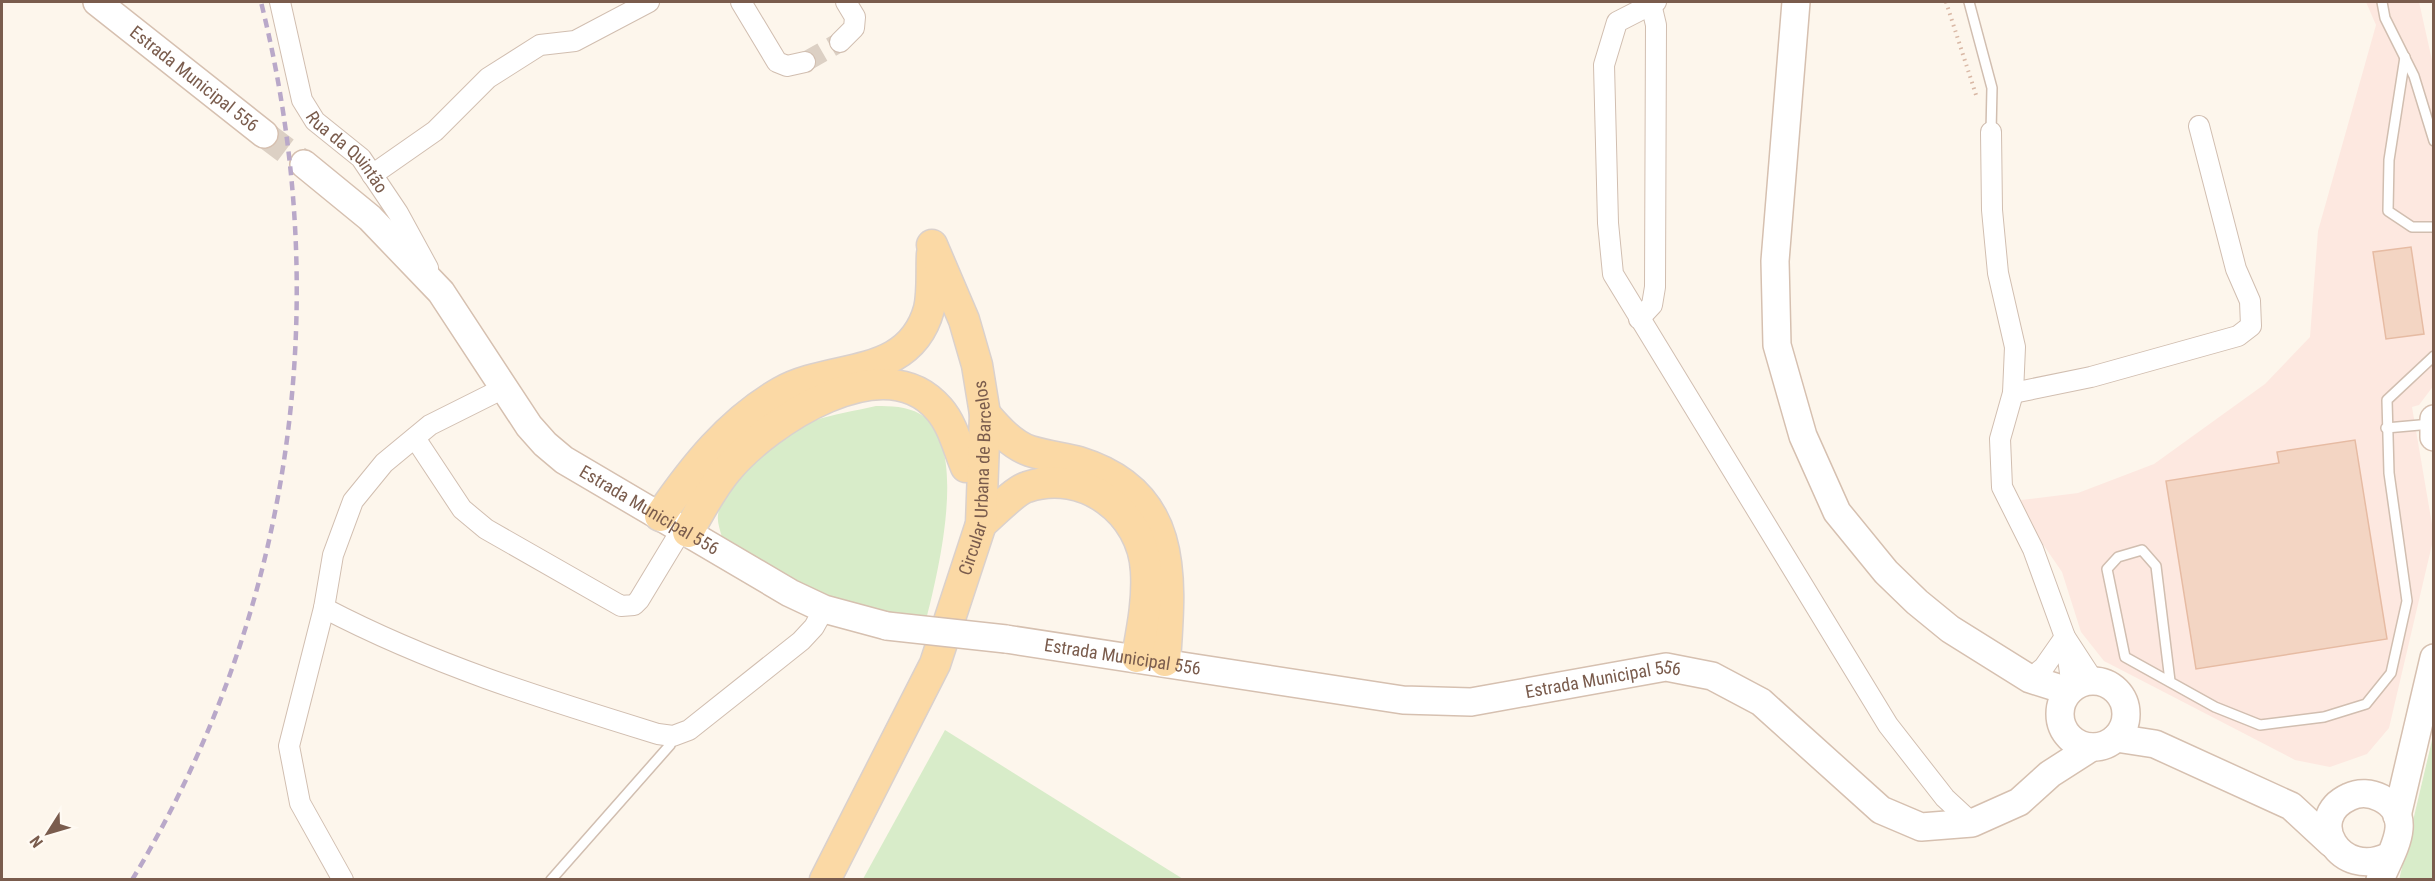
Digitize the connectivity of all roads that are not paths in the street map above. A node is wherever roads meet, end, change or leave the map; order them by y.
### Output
1 (97, 2) edge
2 (280, 2) edge
3 (649, 2) edge
4 (741, 2) edge
5 (846, 2) edge
6 (1796, 2) edge
7 (1969, 2) edge
8 (2382, 2) edge
9 (1653, 3) edge
10 (840, 42) tunnel mouth
11 (2405, 57) junction
12 (805, 62) tunnel mouth
13 (2199, 126) dead end
14 (1991, 132) joint
15 (264, 134) tunnel mouth
16 (2433, 141) edge
17 (304, 164) tunnel mouth
18 (372, 175) junction
19 (2433, 227) edge
20 (948, 283) junction
21 (441, 291) junction
22 (1639, 319) junction
23 (2433, 356) edge
24 (504, 388) junction
25 (2013, 393) junction
26 (985, 414) junction
27 (2433, 427) edge
28 (2386, 428) junction
29 (415, 438) junction
30 (966, 467) junction
31 (981, 524) junction
32 (677, 525) junction
33 (959, 590) junction
34 (324, 608) junction
35 (824, 609) junction
36 (2065, 637) junction
37 (2433, 658) edge
38 (1151, 659) junction
39 (2030, 679) junction
40 (2170, 681) junction
41 (2071, 700) junction
42 (2112, 733) junction
43 (673, 736) junction
44 (2410, 766) junction
45 (2050, 774) junction
46 (2378, 796) junction
47 (2339, 804) junction
48 (2291, 806) junction
49 (2397, 816) junction
50 (1972, 823) junction
51 (2331, 843) junction
52 (2385, 868) edge
53 (2355, 871) edge
54 (344, 879) edge
55 (551, 879) edge
56 (825, 879) edge

1 - 15 main road, Estrada Municipal 556
2 - 18 street, Rua da Quintão
3 - 18 street
4 - 12 street
5 - 10 street
6 - 39 main road
7 - 14 lane
8 - 11 lane
9 - 22 street
9 - 22 street
11 - 16 lane
11 - 19 lane
13 - 25 street
14 - 25 street
17 - 21 main road, Estrada Municipal 556
18 - 21 street, Rua da Quintão
20 - 26 main road, Circular Urbana de Barcelos
20 - 30 main road, Circular Urbana de Barcelos
20 - 32 main road
21 - 24 main road, Estrada Municipal 556
22 - 50 street
23 - 28 lane
24 - 29 street
24 - 32 main road, Estrada Municipal 556
25 - 36 street
26 - 31 main road, Circular Urbana de Barcelos
26 - 38 main road
27 - 28 lane
28 - 40 lane
29 - 32 street
29 - 34 street
30 - 32 main road
30 - 33 main road, Circular Urbana de Barcelos
31 - 33 main road, Circular Urbana de Barcelos
31 - 38 main road
32 - 35 main road, Estrada Municipal 556
33 - 56 main road, Circular Urbana de Barcelos
34 - 43 street
34 - 54 street
35 - 38 main road, Estrada Municipal 556, bridge
35 - 43 street
36 - 39 street
36 - 41 street
37 - 44 main road
38 - 50 main road, Estrada Municipal 556
39 - 41 main road
40 - 40 lane
41 - 42 main road
41 - 42 main road
41 - 45 main road
42 - 45 main road, Estrada Municipal 556
42 - 48 main road
43 - 55 lane
44 - 46 main road
44 - 49 main road
45 - 50 main road, Estrada Municipal 556
46 - 47 main road
46 - 49 main road
47 - 48 main road
47 - 51 main road
48 - 51 main road
49 - 52 main road
51 - 53 main road
52 - 53 main road

